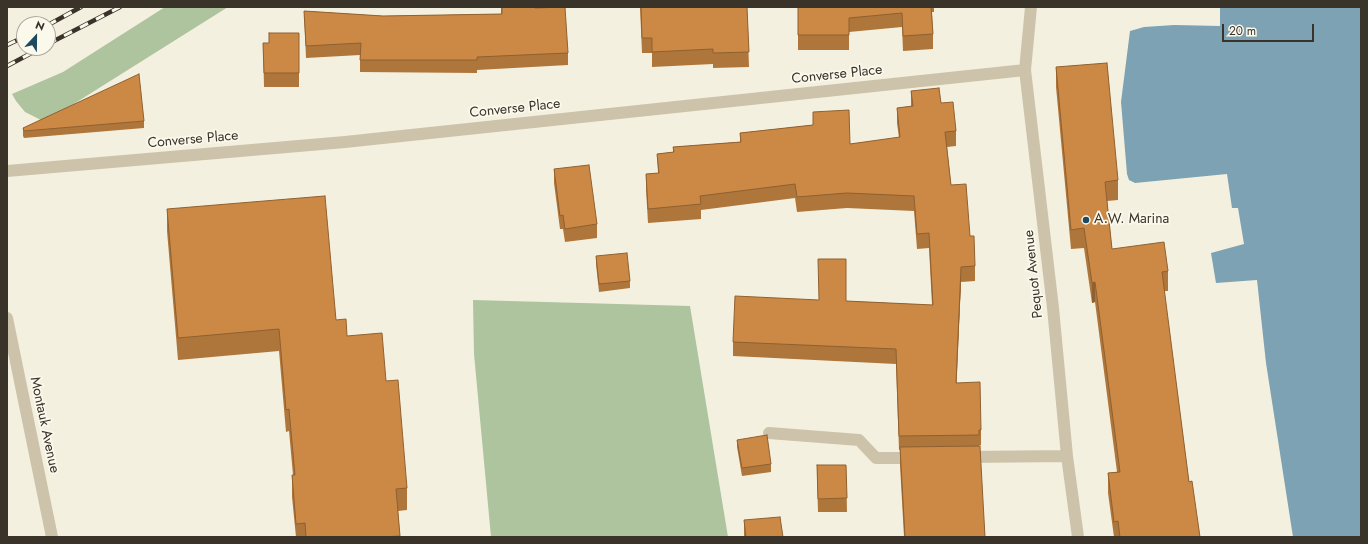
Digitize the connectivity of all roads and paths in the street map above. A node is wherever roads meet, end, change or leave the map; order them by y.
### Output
1 (1031, 7) edge
2 (1025, 70) junction
3 (7, 171) edge
4 (7, 318) edge
5 (769, 433) dead end
6 (1067, 456) junction
7 (956, 457) edge
8 (932, 458) edge
9 (52, 537) edge
10 (1078, 537) edge

1 - 2 street, Pequot Avenue
2 - 3 street, Converse Place
2 - 6 street, Pequot Avenue
4 - 9 street, Montauk Avenue
5 - 8 street
6 - 7 street
6 - 10 street, Pequot Avenue

